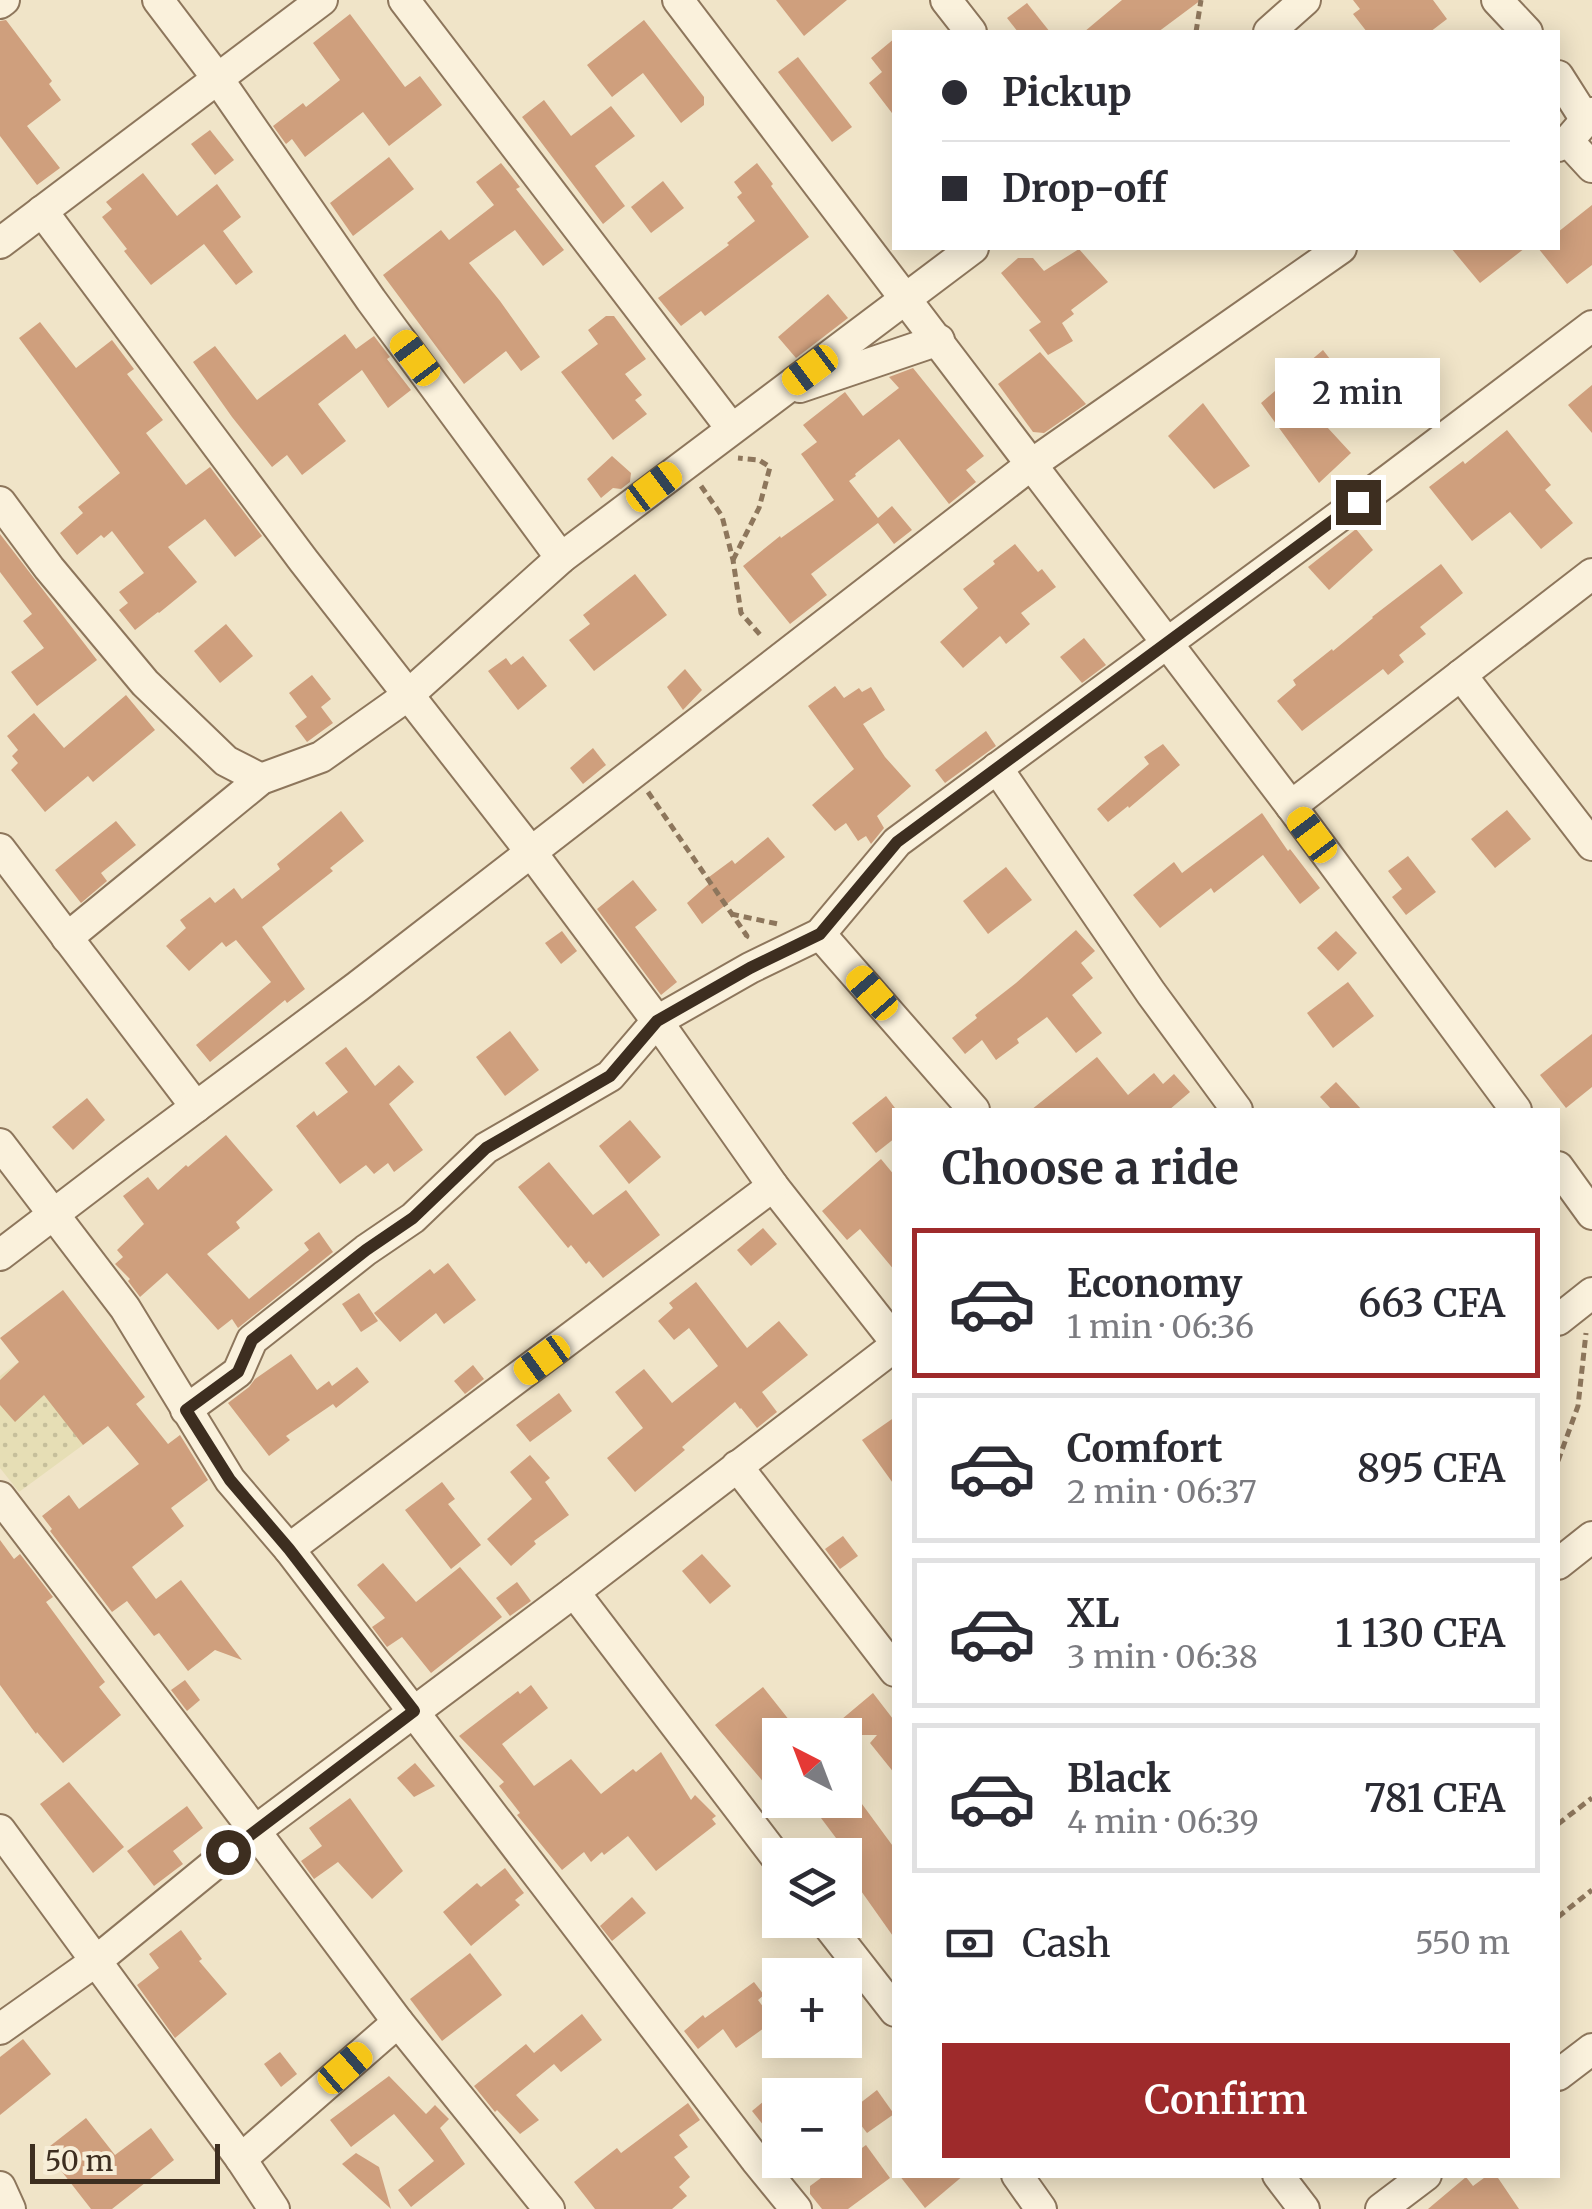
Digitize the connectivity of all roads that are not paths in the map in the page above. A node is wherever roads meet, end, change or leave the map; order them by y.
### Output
1 (158, 0) edge
2 (322, 0) edge
3 (404, 0) edge
4 (678, 0) edge
5 (946, 0) edge
6 (1305, 0) edge
7 (1497, 0) edge
8 (969, 30) edge
9 (1271, 30) edge
10 (1525, 30) edge
11 (218, 79) junction
12 (1560, 82) edge
13 (1576, 130) edge
14 (1592, 166) edge
15 (42, 211) junction
16 (0, 243) edge
17 (970, 250) edge
18 (1338, 250) edge
19 (907, 298) junction
20 (1592, 326) edge
21 (939, 340) junction
22 (778, 393) junction
23 (731, 428) junction
24 (1032, 464) junction
25 (0, 502) edge
26 (561, 558) junction
27 (1592, 574) edge
28 (1166, 642) junction
29 (1461, 675) junction
30 (407, 696) junction
31 (998, 768) junction
32 (260, 779) junction
33 (1291, 806) junction
34 (1592, 846) edge
35 (0, 850) edge
36 (531, 852) junction
37 (0, 882) edge
38 (39, 901) junction
39 (820, 934) junction
40 (67, 938) junction
41 (657, 1021) junction
42 (196, 1107) junction
43 (972, 1108) edge
44 (1236, 1108) edge
45 (1515, 1108) edge
46 (0, 1144) edge
47 (1560, 1170) edge
48 (773, 1186) junction
49 (56, 1214) junction
50 (1592, 1214) edge
51 (0, 1255) edge
52 (1591, 1294) edge
53 (1560, 1318) edge
54 (892, 1340) edge
55 (892, 1346) edge
56 (186, 1410) junction
57 (737, 1466) junction
58 (3, 1507) edge
59 (1592, 1538) edge
60 (289, 1549) junction
61 (1560, 1562) edge
62 (574, 1592) junction
63 (892, 1667) edge
64 (414, 1711) junction
65 (0, 1830) edge
66 (255, 1830) junction
67 (762, 1838) edge
68 (838, 1938) edge
69 (96, 1961) junction
70 (892, 2008) edge
71 (398, 2022) junction
72 (0, 2029) edge
73 (1592, 2050) edge
74 (1560, 2074) edge
75 (241, 2159) junction
76 (1018, 2178) edge
77 (1280, 2178) edge
78 (1422, 2178) edge
79 (0, 2187) edge
80 (10, 2209) edge
81 (274, 2209) edge
82 (549, 2209) edge
83 (796, 2209) edge
84 (1042, 2209) edge
85 (1304, 2209) edge
86 (1381, 2209) edge

1 - 11 street
2 - 11 street
3 - 23 street
4 - 19 street
5 - 8 street
6 - 9 street
7 - 10 street
11 - 15 street
11 - 26 street
12 - 13 street
13 - 14 street
15 - 16 street
15 - 30 street
17 - 19 street
18 - 24 street
19 - 21 street
19 - 22 street
20 - 28 street
21 - 22 street
21 - 24 street
22 - 23 street
23 - 26 street
24 - 28 street
24 - 36 street
25 - 32 street
26 - 30 street
27 - 29 street
28 - 31 street
28 - 33 street
29 - 33 street
29 - 34 street
30 - 32 street
30 - 36 street
31 - 39 street
31 - 44 street
32 - 40 street
33 - 45 street
35 - 38 street
36 - 41 street
36 - 42 street
37 - 38 street
38 - 40 street
39 - 41 street
39 - 43 street
40 - 42 street
41 - 48 street
41 - 56 street
42 - 49 street
46 - 49 street
47 - 50 street
48 - 54 street
48 - 60 street
49 - 51 street
49 - 56 street
52 - 53 street
55 - 57 street
56 - 60 street
57 - 62 street
57 - 63 street
58 - 66 street
59 - 61 street
60 - 64 street
62 - 64 street
62 - 67 street
64 - 66 street
64 - 83 street
65 - 69 street
66 - 69 street
66 - 71 street
68 - 70 street
69 - 72 street
69 - 75 street
71 - 75 street
71 - 82 street
73 - 74 street
75 - 81 street
76 - 84 street
77 - 85 street
78 - 86 street
79 - 80 street

